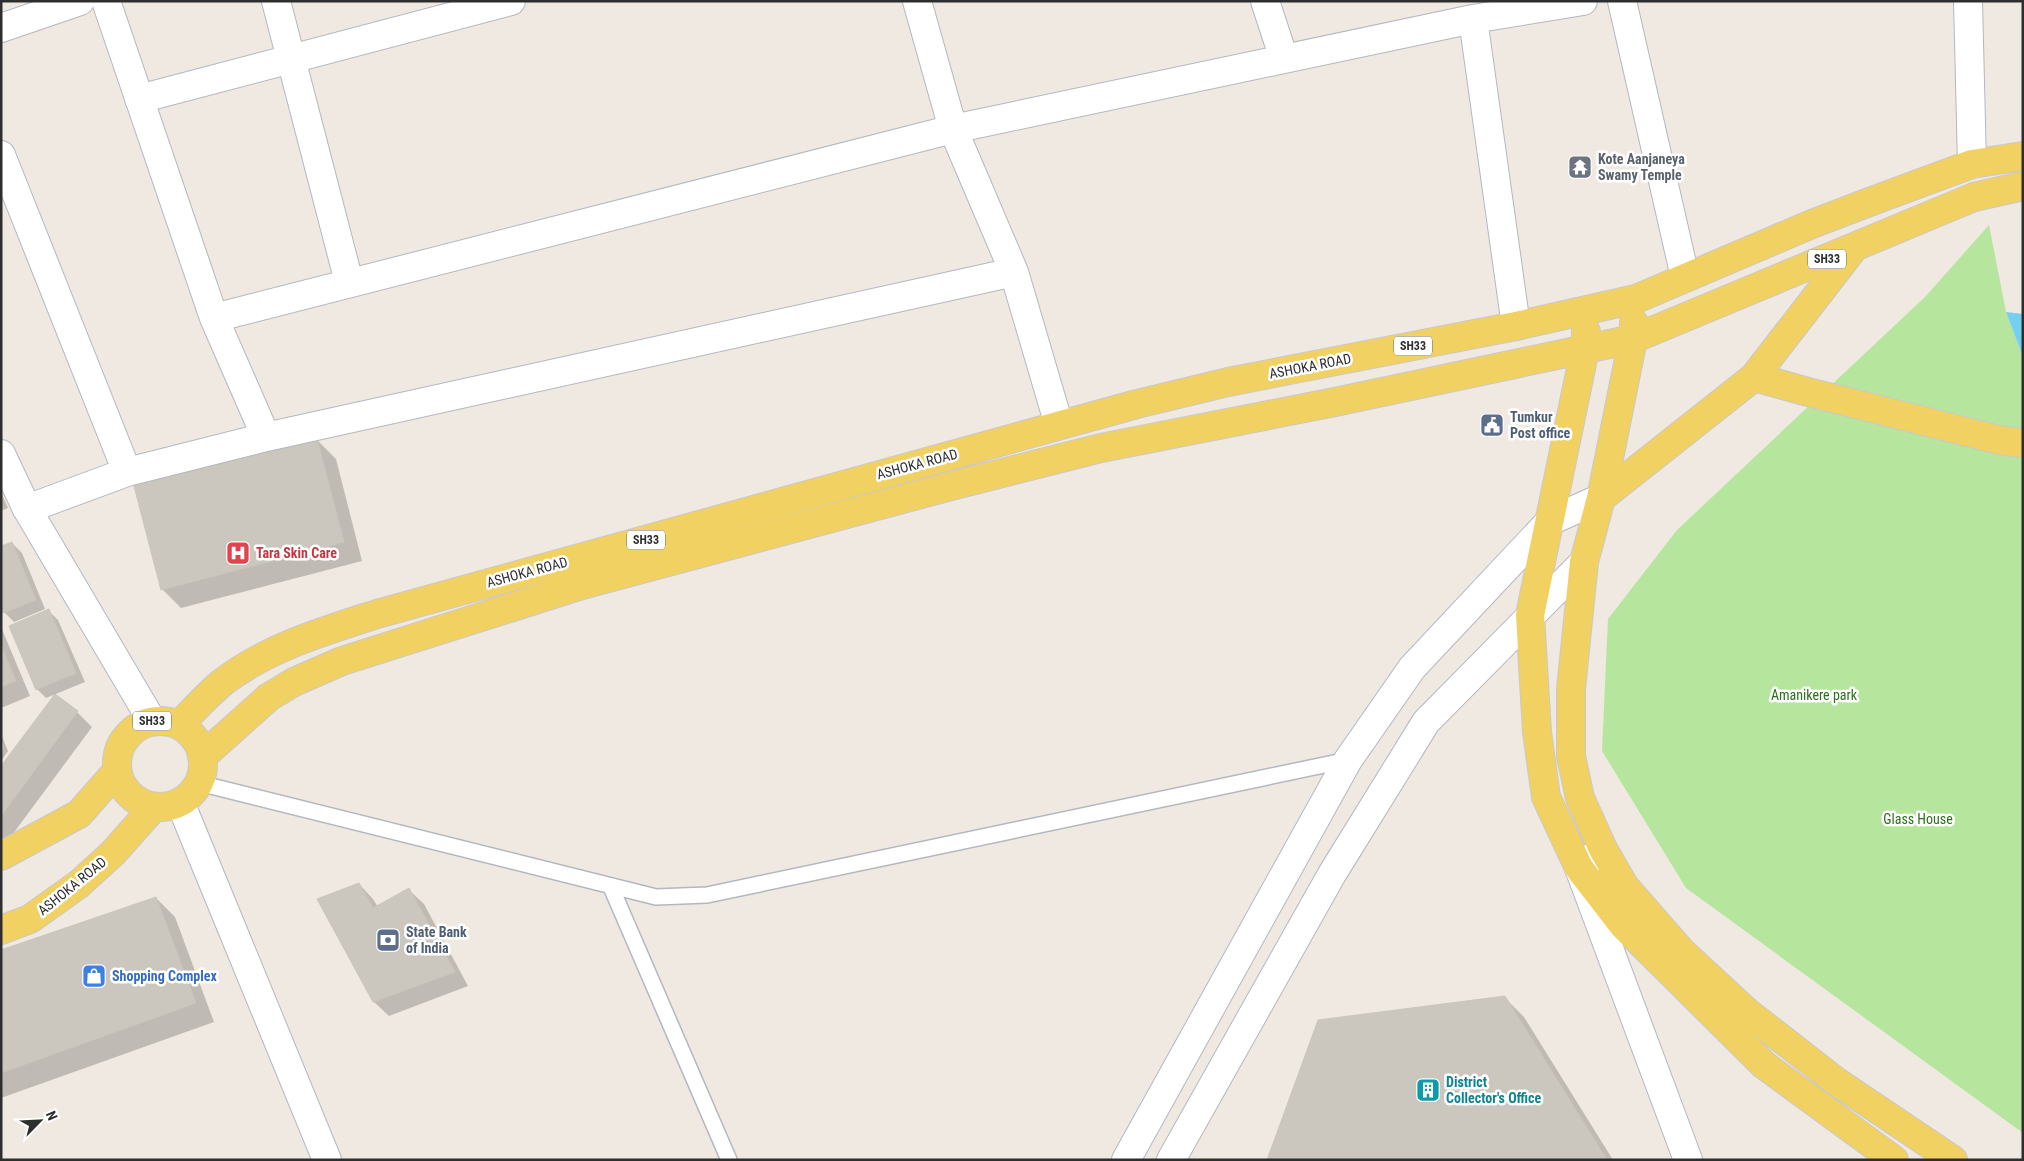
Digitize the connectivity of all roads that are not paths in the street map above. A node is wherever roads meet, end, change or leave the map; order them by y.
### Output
1 (80, 1) edge
2 (106, 1) edge
3 (276, 1) edge
4 (512, 1) edge
5 (917, 1) edge
6 (1265, 1) edge
7 (1583, 1) edge
8 (1622, 1) edge
9 (1968, 1) edge
10 (1498, 8) edge
11 (1473, 19) junction
12 (1, 28) edge
13 (290, 59) junction
14 (1284, 59) junction
15 (139, 98) junction
16 (953, 129) junction
17 (1, 155) edge
18 (2023, 156) edge
19 (1972, 164) junction
20 (2023, 186) edge
21 (1854, 248) junction
22 (1014, 272) junction
23 (1685, 277) junction
24 (349, 282) junction
25 (1636, 299) junction
26 (1587, 311) junction
27 (214, 318) junction
28 (1516, 326) junction
29 (1633, 339) junction
30 (1585, 349) junction
31 (1754, 377) junction
32 (1059, 425) junction
33 (266, 437) junction
34 (2023, 443) edge
35 (1, 454) edge
36 (127, 472) junction
37 (1601, 498) junction
38 (27, 509) junction
39 (1550, 522) junction
40 (1584, 562) junction
41 (1530, 615) junction
42 (152, 721) junction
43 (179, 725) junction
44 (1348, 760) junction
45 (200, 770) junction
46 (117, 771) junction
47 (167, 804) junction
48 (1603, 849) junction
49 (1, 856) edge
50 (1580, 868) junction
51 (611, 887) junction
52 (1, 930) edge
53 (327, 1160) edge
54 (729, 1160) edge
55 (1126, 1160) edge
56 (1170, 1160) edge
57 (1688, 1160) edge
58 (1894, 1160) edge
59 (1953, 1160) edge

1 - 12 street
2 - 15 street
3 - 13 street
4 - 13 street
5 - 16 street
6 - 14 street
7 - 10 street
8 - 23 street
9 - 19 street
10 - 11 street
11 - 14 street
11 - 28 street
13 - 15 street
13 - 24 street
14 - 16 street
15 - 27 street
16 - 22 street
16 - 24 street
17 - 36 street
18 - 19 main road, SH33
19 - 23 main road, SH33
20 - 21 main road, SH33
21 - 29 main road, SH33
21 - 31 main road
22 - 32 street
22 - 33 street
23 - 25 main road, ASHOKA ROAD / SH33
24 - 27 street
25 - 26 main road, ASHOKA ROAD / SH33
25 - 29 main road
26 - 28 main road, ASHOKA ROAD / SH33
26 - 30 main road
27 - 33 street
28 - 32 main road, ASHOKA ROAD / SH33
29 - 30 main road, ASHOKA ROAD / SH33
29 - 37 main road
30 - 39 main road
30 - 45 main road, ASHOKA ROAD / SH33
31 - 34 main road
31 - 37 main road
32 - 43 main road, ASHOKA ROAD / SH33
33 - 36 street
35 - 38 street
36 - 38 street
37 - 39 street
37 - 40 main road
38 - 42 street
39 - 41 main road
39 - 44 street
40 - 41 street
40 - 48 main road
41 - 50 main road
41 - 56 street
42 - 43 main road, SH33
42 - 46 main road, SH33
43 - 45 main road, SH33
44 - 51 lane
44 - 55 street
45 - 47 main road, SH33
45 - 51 lane
46 - 47 main road
46 - 49 main road
47 - 52 main road, ASHOKA ROAD / SH33
47 - 53 street
48 - 50 street
48 - 59 main road
50 - 57 street
50 - 58 main road
51 - 54 lane

